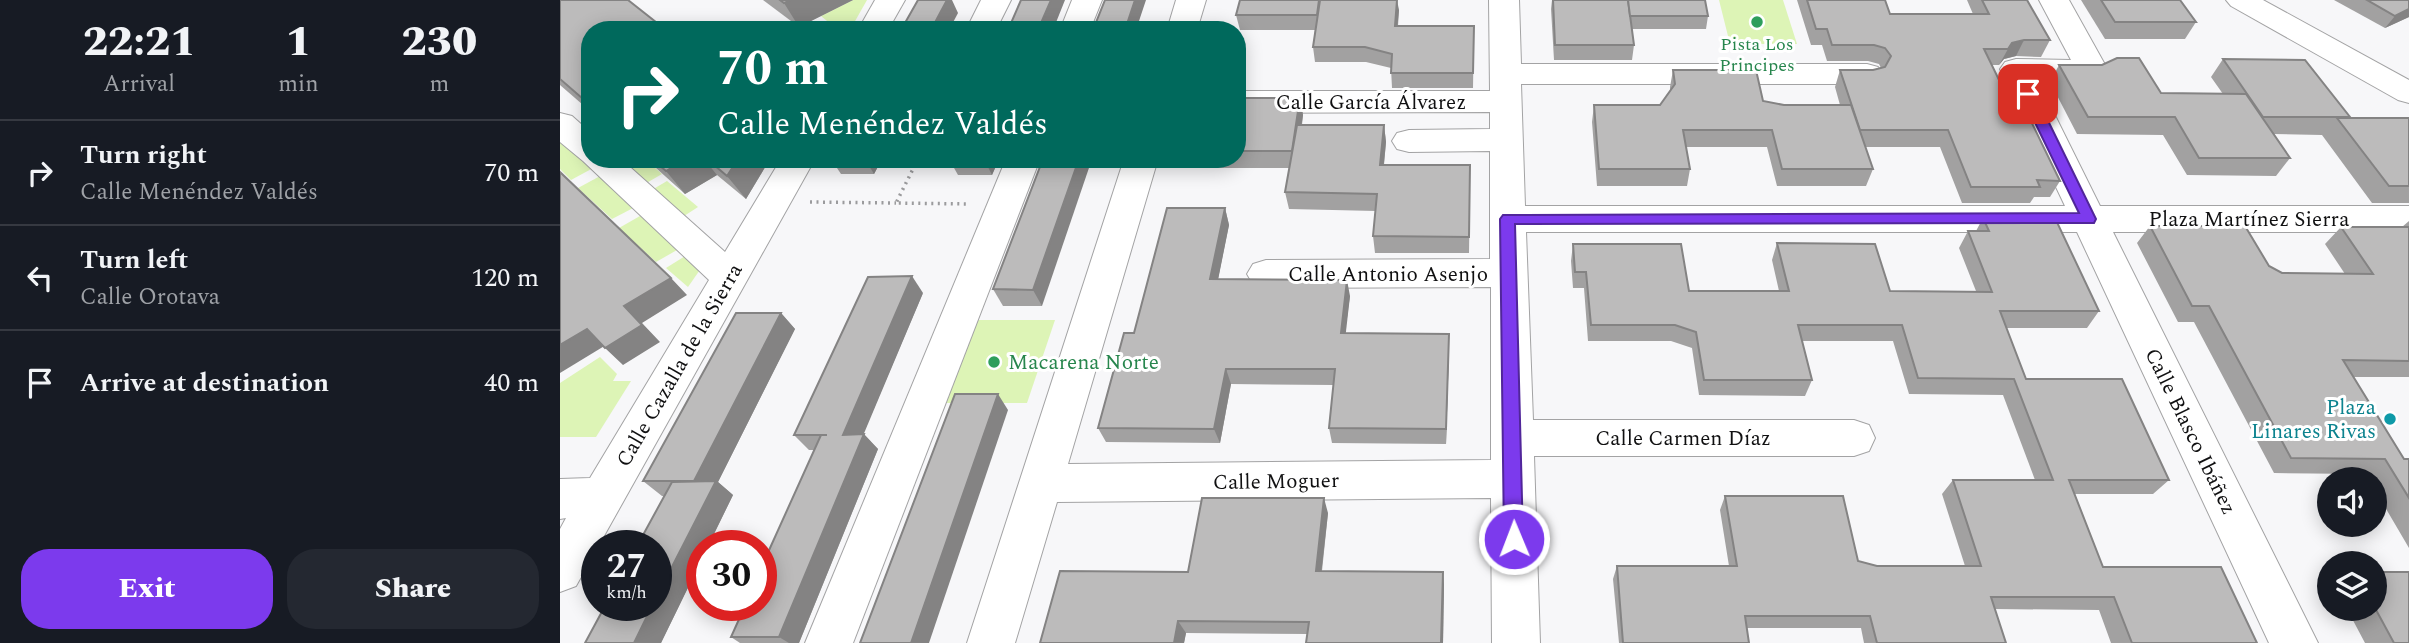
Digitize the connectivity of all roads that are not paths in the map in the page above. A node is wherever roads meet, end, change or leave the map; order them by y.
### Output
1 (890, 0) edge
2 (996, 0) edge
3 (1087, 0) edge
4 (1191, 0) edge
5 (1504, 0) edge
6 (2054, 0) edge
7 (2241, 0) edge
8 (2295, 0) edge
9 (878, 21) edge
10 (986, 21) edge
11 (1079, 21) edge
12 (1185, 21) edge
13 (2409, 65) edge
14 (1867, 74) edge
15 (1505, 88) junction
16 (2409, 93) edge
17 (1246, 102) edge
18 (560, 124) edge
19 (1409, 141) dead end
20 (1506, 141) junction
21 (581, 143) edge
22 (609, 168) edge
23 (793, 168) edge
24 (1019, 168) edge
25 (1138, 168) edge
26 (1508, 219) junction
27 (2089, 219) junction
28 (2409, 219) edge
29 (1509, 273) junction
30 (1266, 274) dead end
31 (730, 278) junction
32 (1854, 438) dead end
33 (1512, 458) junction
34 (1040, 483) junction
35 (603, 498) junction
36 (560, 499) edge
37 (560, 571) edge
38 (830, 643) edge
39 (991, 643) edge
40 (1516, 643) edge
41 (2294, 643) edge

1 - 9 street
2 - 10 street
3 - 11 street
4 - 12 street
5 - 15 street
6 - 27 street, Calle Blasco Ibáñez
7 - 16 street
8 - 13 street
14 - 15 street, Calle García Álvarez
15 - 17 street, Calle García Álvarez
15 - 20 street
18 - 21 street
19 - 20 street
20 - 26 street
22 - 31 street
23 - 31 street, Calle Cazalla de la Sierra
24 - 38 street
25 - 34 street
26 - 27 street, Plaza Martínez Sierra
26 - 29 street
27 - 28 street, Plaza Martínez Sierra
27 - 41 street, Calle Blasco Ibáñez
29 - 30 street, Calle Antonio Asenjo
29 - 33 street
31 - 35 street, Calle Cazalla de la Sierra
32 - 33 street, Calle Carmen Díaz
33 - 34 street, Calle Moguer
33 - 40 street
34 - 39 street
35 - 36 street
35 - 37 street, Calle Cazalla de la Sierra

